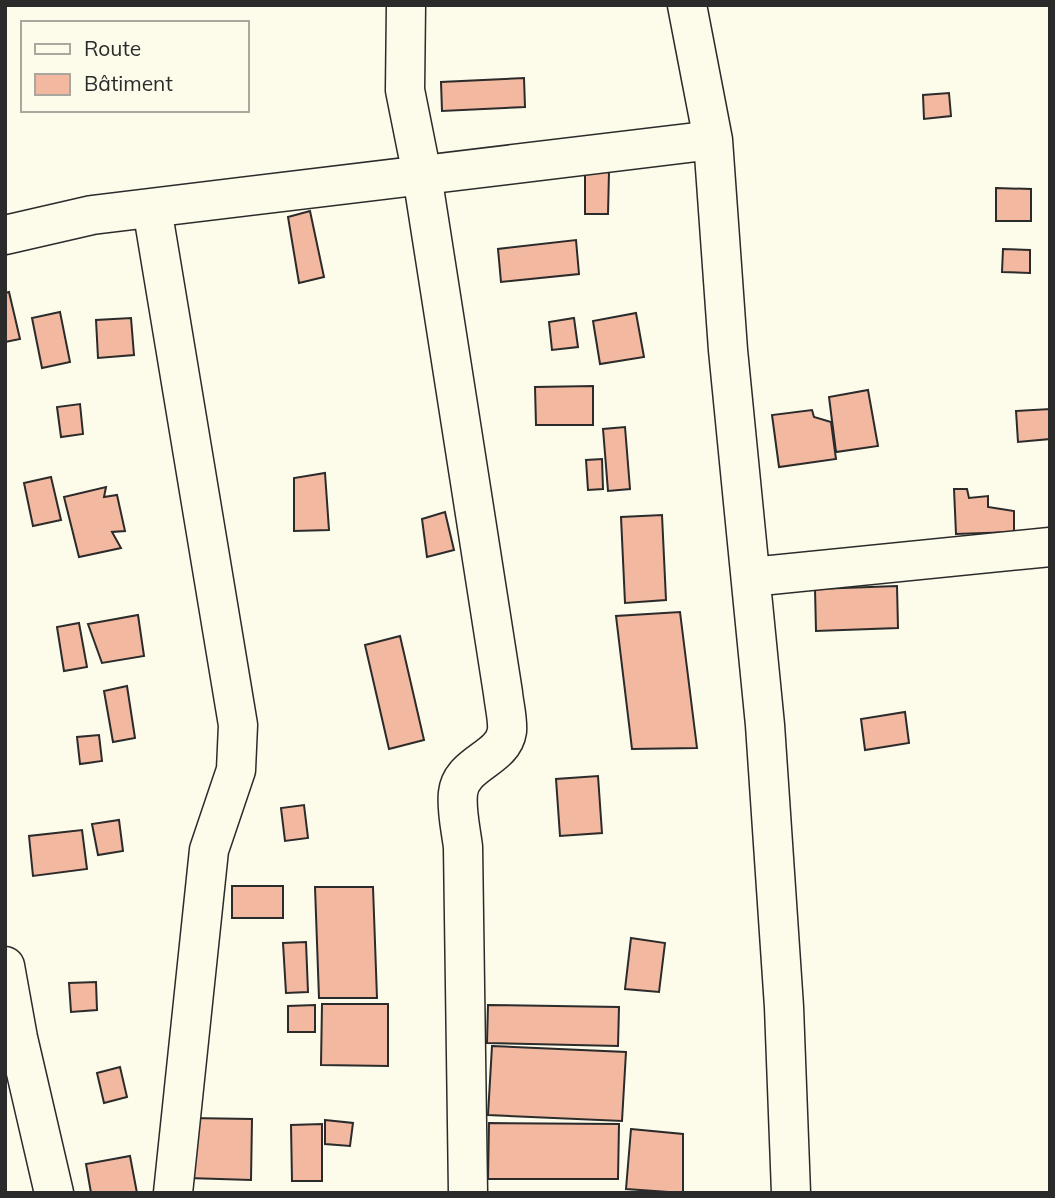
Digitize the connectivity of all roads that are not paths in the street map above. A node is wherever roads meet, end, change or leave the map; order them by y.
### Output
1 (406, 5) edge
2 (687, 5) edge
3 (713, 140) junction
4 (422, 174) junction
5 (152, 208) junction
6 (5, 235) edge
7 (1050, 547) edge
8 (751, 577) junction
9 (5, 965) edge
10 (54, 1193) edge
11 (173, 1193) edge
12 (468, 1193) edge
13 (791, 1193) edge

1 - 4 street
2 - 3 street
3 - 4 street
3 - 8 street
4 - 5 street
4 - 12 street
5 - 6 street
5 - 11 street
7 - 8 street
8 - 13 street
9 - 10 street

